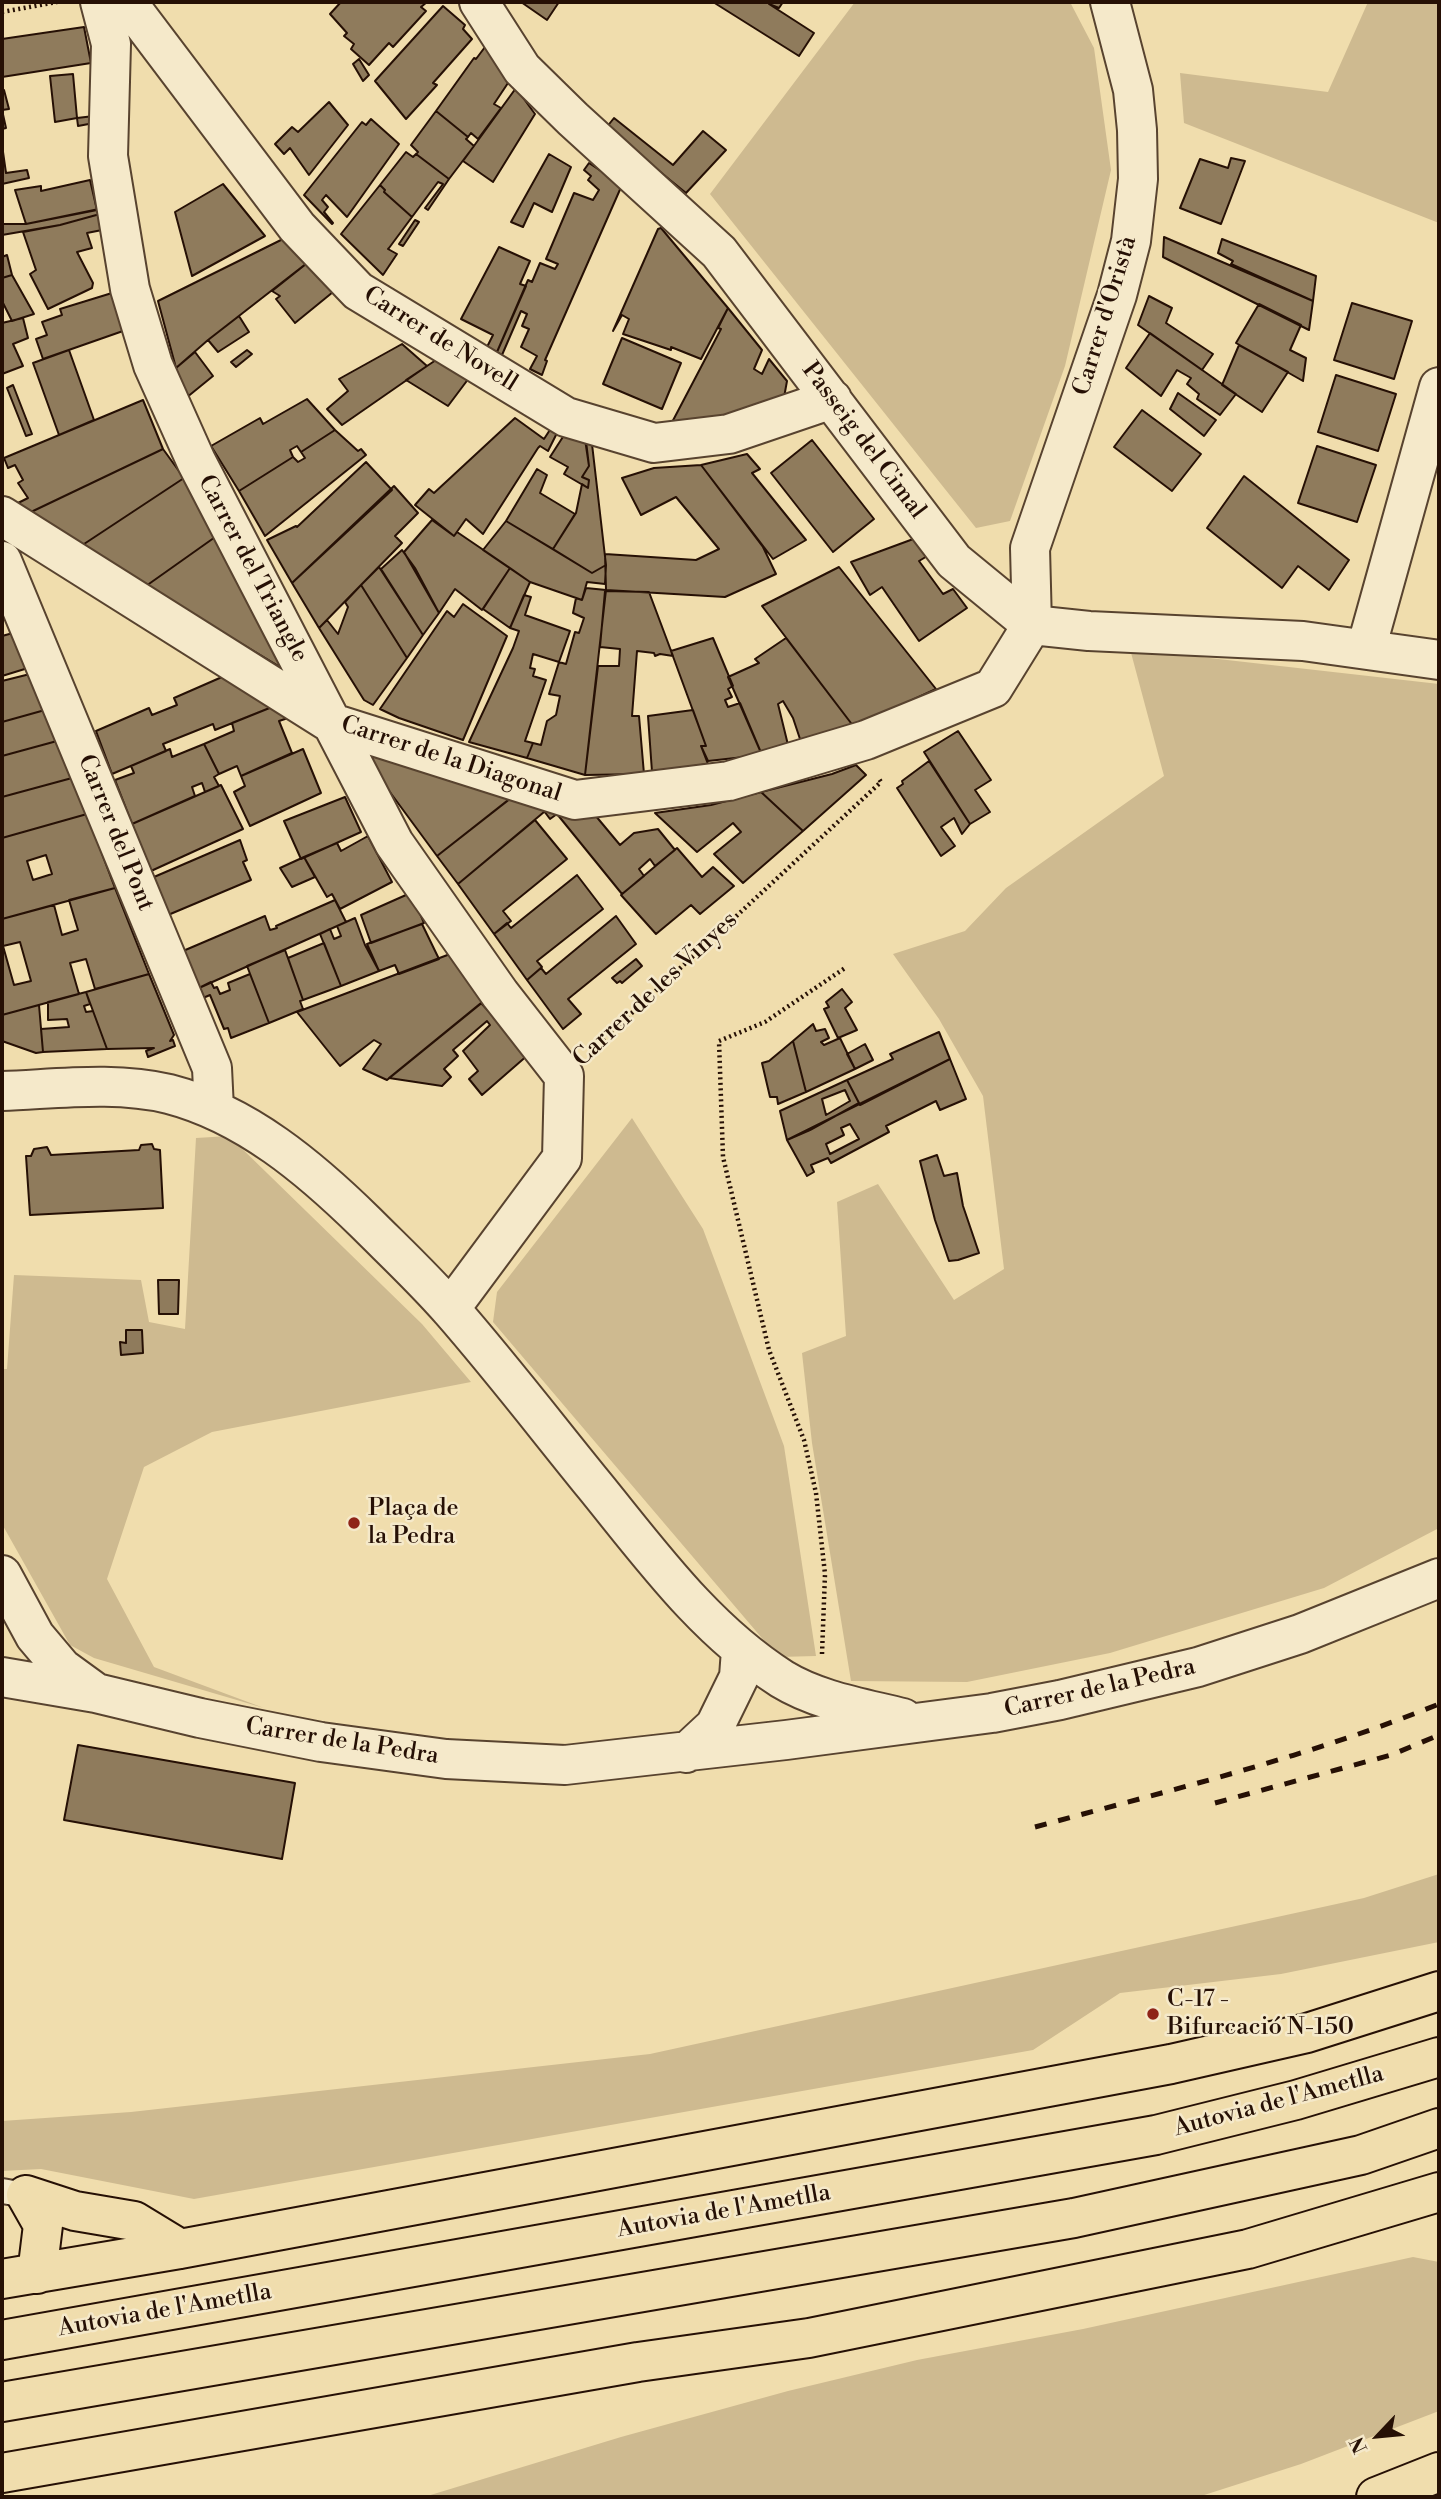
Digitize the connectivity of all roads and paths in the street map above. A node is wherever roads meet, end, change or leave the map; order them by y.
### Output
1 (57, 2) edge
2 (100, 2) edge
3 (127, 2) edge
4 (479, 2) edge
5 (1110, 2) edge
6 (2, 12) edge
7 (1439, 387) edge
8 (832, 399) junction
9 (2, 516) edge
10 (2, 561) edge
11 (1032, 625) junction
12 (1366, 649) junction
13 (1439, 660) edge
14 (329, 722) junction
15 (853, 744) junction
16 (845, 968) dead end
17 (564, 1076) junction
18 (2, 1091) edge
19 (214, 1109) junction
20 (450, 1309) junction
21 (2, 1575) edge
22 (1439, 1578) edge
23 (741, 1650) junction
24 (2, 1677) edge
25 (96, 1693) junction
26 (820, 1697) junction
27 (922, 1722) junction
28 (786, 1740) junction
29 (686, 1753) junction
30 (1439, 1990) edge
31 (1439, 2057) edge
32 (1439, 2128) edge
33 (1439, 2192) edge
34 (14, 2193) edge
35 (180, 2249) junction
36 (19, 2276) edge
37 (2, 2340) edge
38 (2, 2402) edge
39 (1439, 2472) edge
40 (2, 2473) edge
41 (1376, 2497) edge

1 - 6 path
2 - 14 street, Carrer del Triangle
3 - 8 street, Carrer de Novell
4 - 8 street, Passeig del Cimal
5 - 11 street, Carrer d'Oristà
7 - 12 street
8 - 11 street, Passeig del Cimal
9 - 14 street, Carrer de la Diagonal
10 - 19 street, Carrer del Pont
11 - 12 street
11 - 15 street, Carrer de la Diagonal
12 - 13 street
14 - 15 street, Carrer de la Diagonal
14 - 17 street, Carrer del Triangle
15 - 17 path, Carrer de les Vinyes
16 - 26 path
17 - 20 street, Carrer de les Vinyes
18 - 19 street
19 - 20 street
20 - 23 street
21 - 25 street
22 - 27 street, Carrer de la Pedra
23 - 26 street
23 - 29 street
24 - 25 street, Carrer de la Pedra
25 - 29 street, Carrer de la Pedra
26 - 27 street
26 - 28 street
27 - 28 street, Carrer de la Pedra
28 - 29 street, Carrer de la Pedra
30 - 35 highway
31 - 37 highway, Autovia de l'Ametlla
32 - 38 highway
33 - 40 highway
34 - 35 highway
34 - 36 highway
35 - 36 highway
39 - 41 highway

